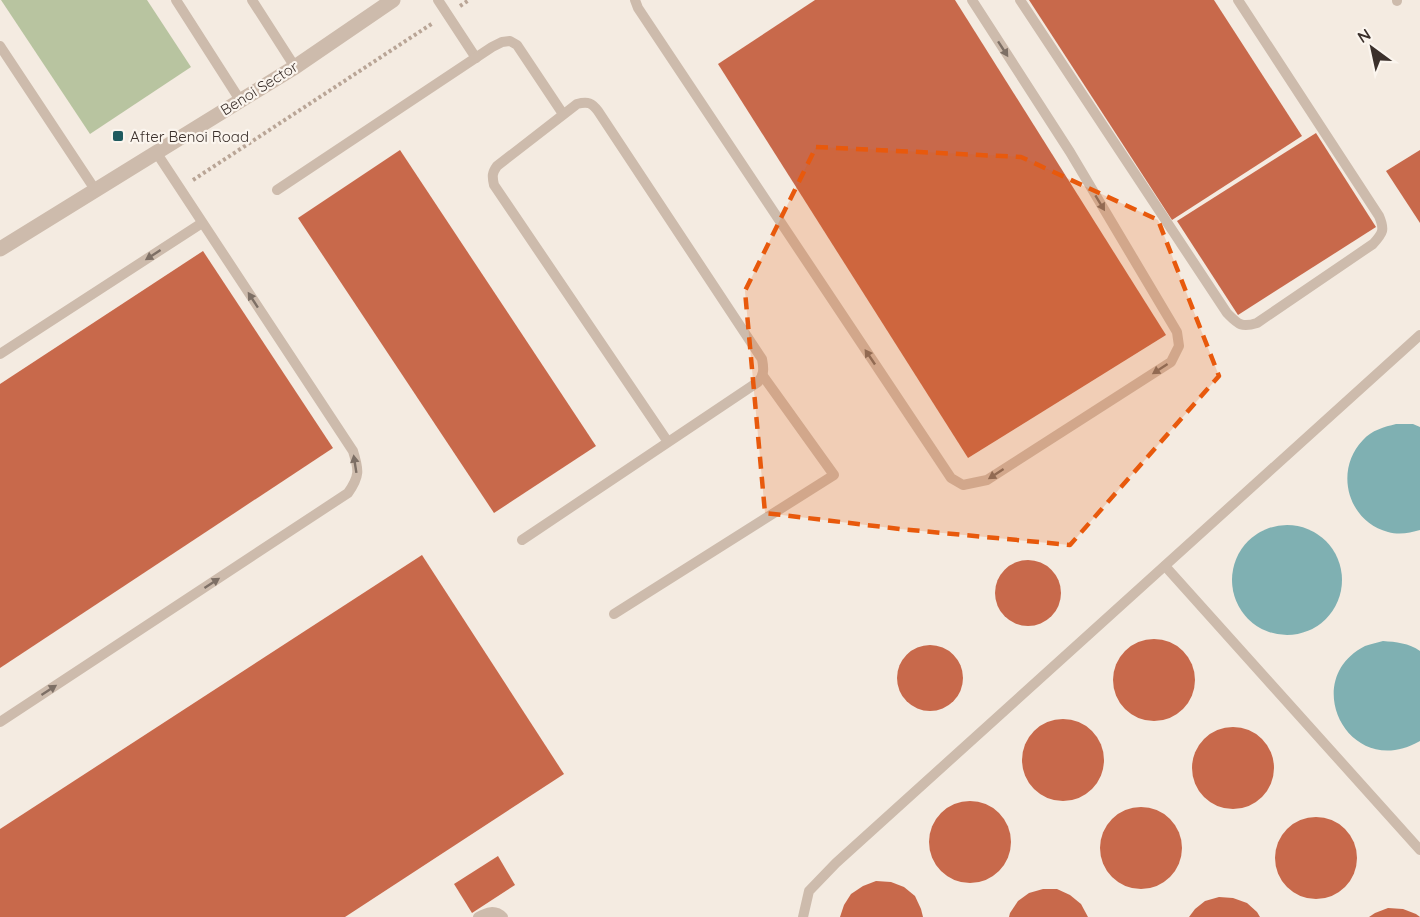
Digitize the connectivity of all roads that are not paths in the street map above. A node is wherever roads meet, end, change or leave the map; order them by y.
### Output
1 (176, 0) edge
2 (252, 0) edge
3 (393, 0) edge
4 (438, 0) edge
5 (635, 0) edge
6 (972, 0) edge
7 (1020, 0) edge
8 (1238, 0) edge
9 (0, 46) edge
10 (476, 58) junction
11 (295, 67) junction
12 (240, 100) junction
13 (562, 114) junction
14 (156, 152) junction
15 (277, 190) dead end
16 (96, 191) junction
17 (202, 223) junction
18 (0, 249) edge
19 (1419, 338) edge
20 (0, 354) edge
21 (763, 376) junction
22 (668, 442) junction
23 (522, 540) dead end
24 (1165, 566) junction
25 (614, 614) dead end
26 (0, 722) edge
27 (1420, 850) edge
28 (478, 917) edge
29 (503, 917) edge
30 (803, 917) edge

1 - 12 lane
2 - 11 lane
3 - 11 street, Benoi Sector
4 - 10 lane
6 -> 5 lane
7 - 8 lane
9 - 16 lane
10 - 13 lane
10 - 15 lane
11 - 12 street, Benoi Sector
12 - 14 street, Benoi Sector
13 - 21 lane
13 - 22 lane
14 - 16 street, Benoi Sector
14 - 17 lane
16 - 18 street, Benoi Sector
17 -> 20 lane
26 -> 17 lane
19 - 24 lane
21 - 22 lane
21 - 25 lane
22 - 23 lane
24 - 27 lane
24 - 30 lane
28 - 29 lane

